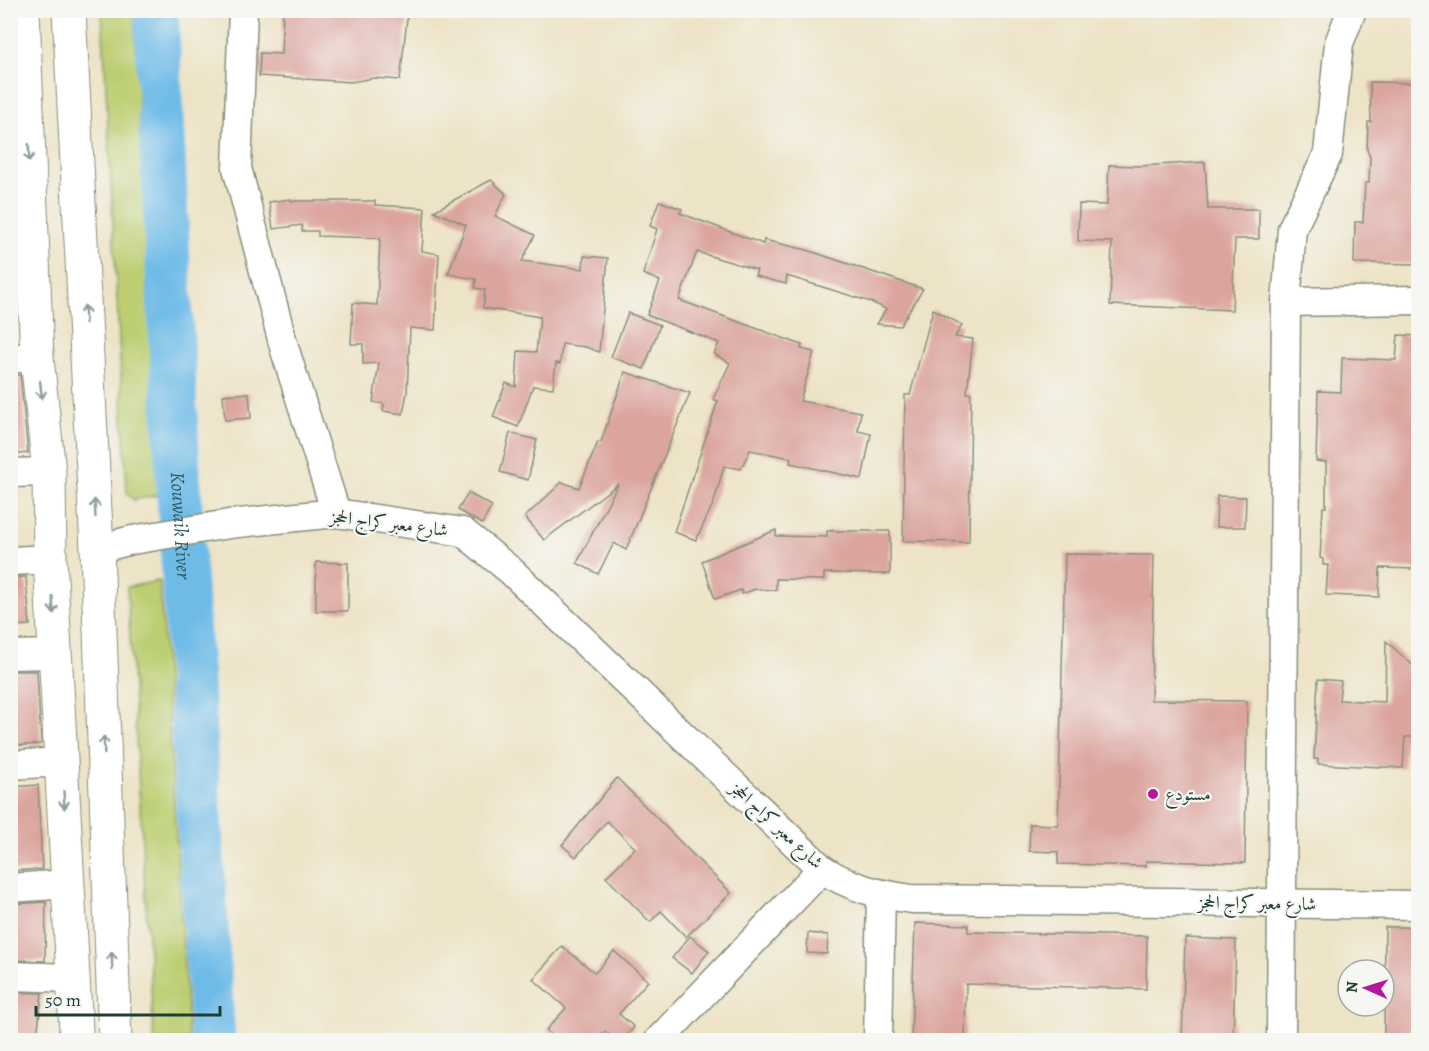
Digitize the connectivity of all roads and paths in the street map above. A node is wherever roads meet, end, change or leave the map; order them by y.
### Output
1 (23, 10) edge
2 (69, 10) edge
3 (243, 10) edge
4 (1352, 10) edge
5 (1419, 300) edge
6 (1286, 302) junction
7 (24, 358) edge
8 (49, 472) junction
9 (10, 473) edge
10 (336, 513) junction
11 (97, 549) junction
12 (50, 559) junction
13 (10, 561) edge
14 (56, 654) junction
15 (10, 656) edge
16 (63, 762) junction
17 (10, 765) edge
18 (822, 869) junction
19 (69, 884) junction
20 (10, 888) edge
21 (881, 895) junction
22 (1282, 903) junction
23 (1419, 904) edge
24 (10, 976) edge
25 (74, 978) junction
26 (74, 1041) edge
27 (115, 1041) edge
28 (659, 1041) edge
29 (878, 1041) edge
30 (1281, 1041) edge

1 -> 7 main road
11 -> 2 main road
3 - 10 street
4 - 6 street
5 - 6 street
6 - 22 street
7 -> 8 main road
8 - 9 street
8 - 12 main road
10 - 11 street, شارع معبر كراج الحجز
10 - 18 street, شارع معبر كراج الحجز
27 -> 11 main road
12 - 13 street
12 -> 14 main road
14 - 15 street
14 - 16 main road
16 - 17 street
16 -> 19 main road
18 - 21 street, شارع معبر كراج الحجز
18 - 28 street
19 - 20 street
19 - 25 main road
21 - 22 street, شارع معبر كراج الحجز
21 - 29 street
22 - 23 street, شارع معبر كراج الحجز
22 - 30 street
24 - 25 street
25 - 26 main road

